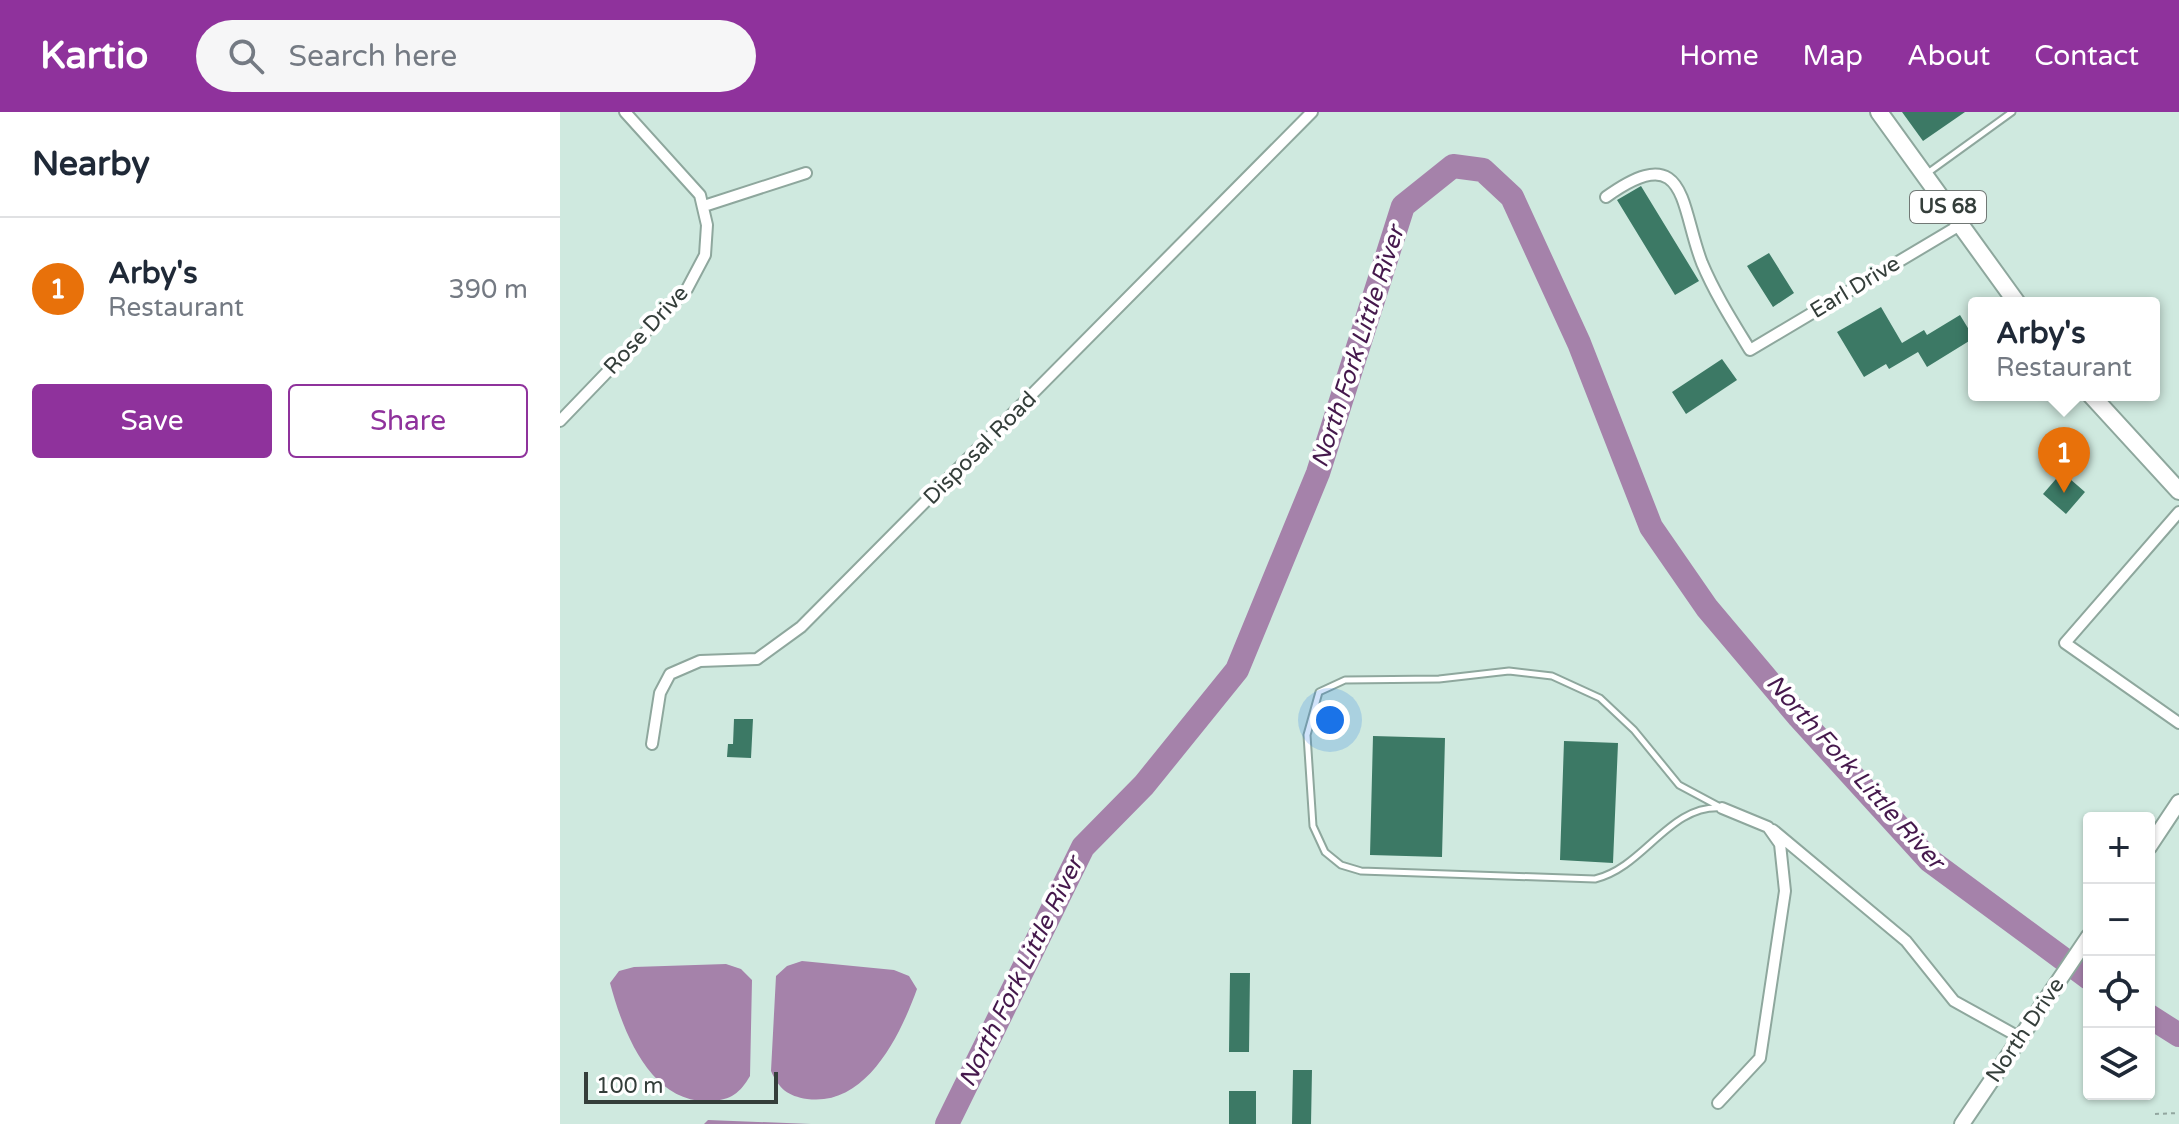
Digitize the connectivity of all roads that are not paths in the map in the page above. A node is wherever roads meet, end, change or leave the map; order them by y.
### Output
1 (625, 112) edge
2 (1312, 112) edge
3 (1879, 112) edge
4 (2012, 112) edge
5 (806, 173) dead end
6 (1925, 175) junction
7 (1606, 197) dead end
8 (704, 206) junction
9 (1960, 225) junction
10 (2013, 297) edge
11 (2096, 401) edge
12 (560, 421) edge
13 (2179, 491) edge
14 (2179, 512) edge
15 (2179, 723) edge
16 (652, 744) dead end
17 (2179, 802) edge
18 (1722, 808) junction
19 (1768, 827) junction
20 (2155, 838) edge
21 (2083, 945) edge
22 (2019, 1037) junction
23 (1718, 1103) dead end
24 (1962, 1124) edge

1 - 8 street
2 - 16 street, Disposal Road
3 - 6 main road, US 68
4 - 6 lane
5 - 8 street
6 - 9 main road, US 68
7 - 9 street, Earl Drive
8 - 12 street, Rose Drive
9 - 10 main road, US 68
11 - 13 main road
14 - 15 street
17 - 20 main road
18 - 18 lane
18 - 19 street
19 - 22 street
19 - 23 street
21 - 22 main road, North Drive
22 - 24 main road, North Drive

